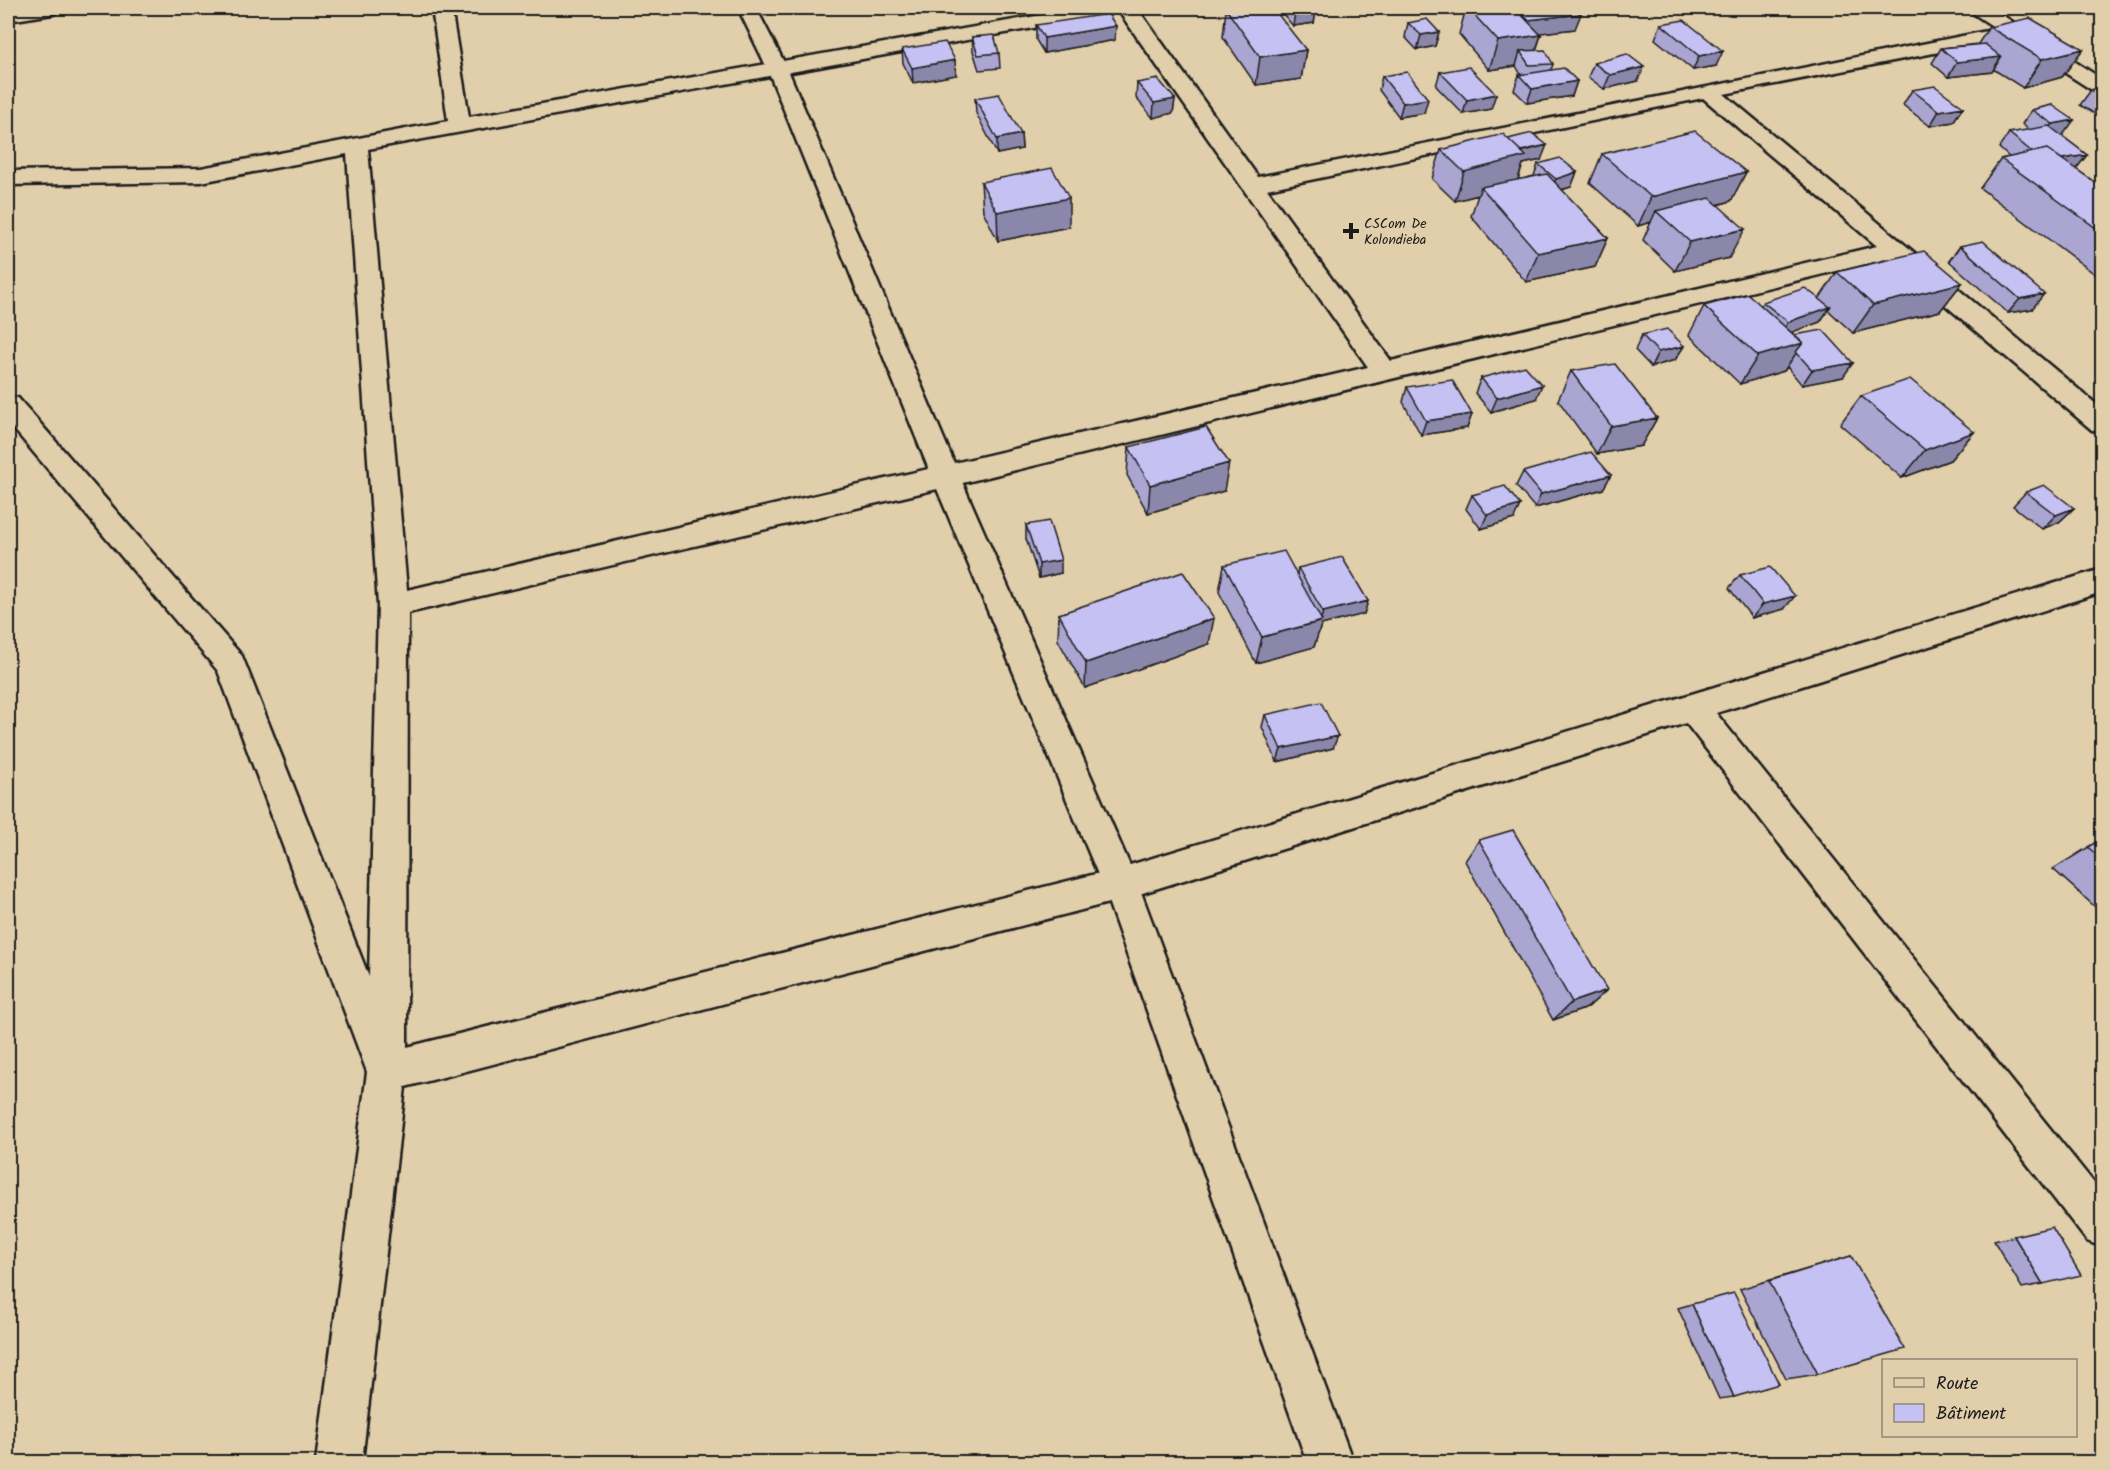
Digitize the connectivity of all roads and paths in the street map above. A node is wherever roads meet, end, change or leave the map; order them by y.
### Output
1 (53, 8) edge
2 (441, 8) edge
3 (747, 8) edge
4 (1110, 8) edge
5 (1127, 8) edge
6 (1978, 8) edge
7 (1056, 13) edge
8 (8, 15) edge
9 (2016, 32) junction
10 (778, 70) junction
11 (2103, 88) edge
12 (1707, 91) junction
13 (460, 125) junction
14 (357, 145) junction
15 (8, 178) edge
16 (1251, 185) junction
17 (1897, 249) junction
18 (1385, 372) junction
19 (8, 405) edge
20 (2103, 423) edge
21 (946, 477) junction
22 (2103, 581) edge
23 (393, 605) junction
24 (1692, 707) junction
25 (1120, 884) junction
26 (387, 1072) junction
27 (2103, 1226) edge
28 (339, 1462) edge
29 (1330, 1462) edge

1 - 8 street
2 - 13 street
3 - 10 street
4 - 7 street
5 - 16 street
6 - 9 street
7 - 10 street
9 - 11 street
9 - 12 street
10 - 13 street
10 - 21 street
12 - 16 street
12 - 17 street
13 - 14 street
14 - 15 street
14 - 23 street
16 - 18 street
17 - 18 street
17 - 20 street
18 - 21 street
19 - 26 street
21 - 23 street
21 - 25 street
22 - 24 street
23 - 26 street
24 - 25 street
24 - 27 street
25 - 26 street
25 - 29 street
26 - 28 street

